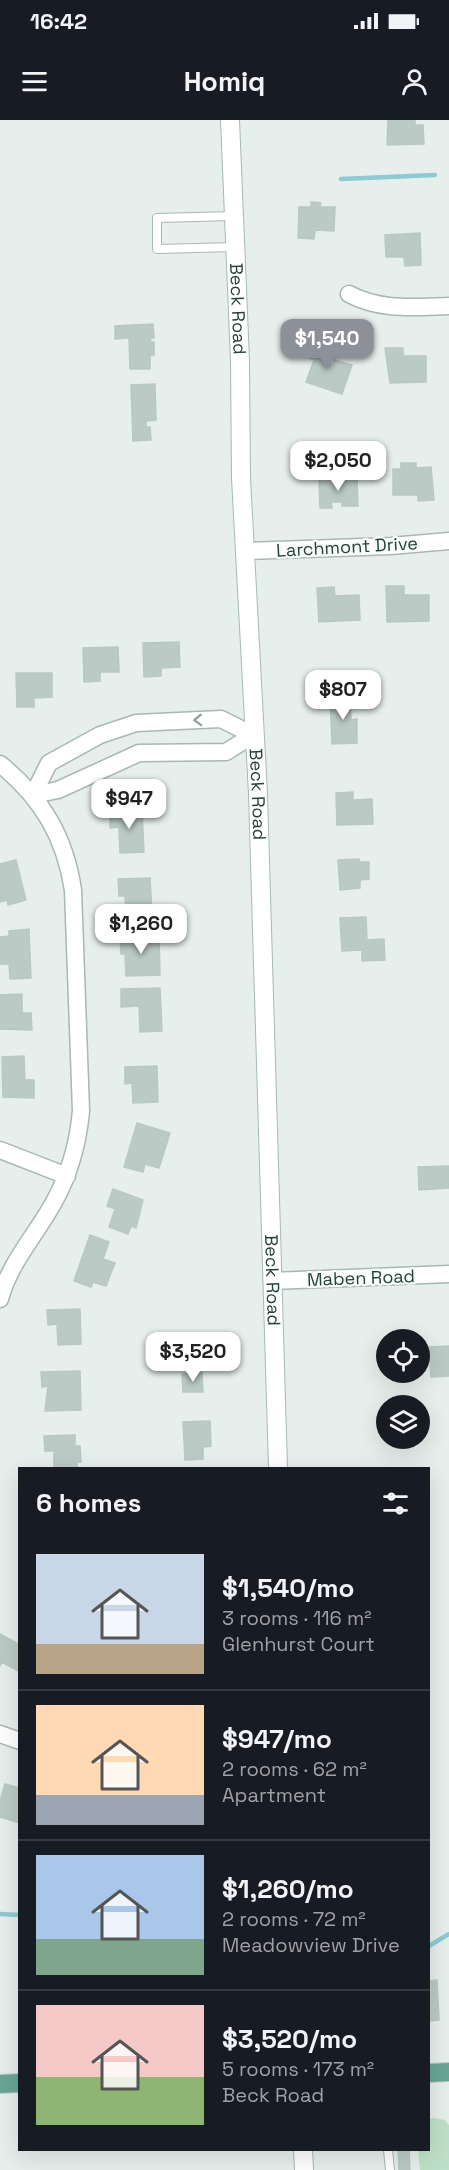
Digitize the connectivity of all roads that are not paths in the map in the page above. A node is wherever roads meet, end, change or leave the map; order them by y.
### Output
1 (230, 120) edge
2 (234, 216) junction
3 (236, 247) junction
4 (350, 294) dead end
5 (449, 306) edge
6 (449, 541) edge
7 (245, 552) junction
8 (136, 723) junction
9 (253, 735) junction
10 (139, 753) junction
11 (0, 764) edge
12 (33, 795) junction
13 (0, 1150) edge
14 (67, 1176) junction
15 (449, 1274) edge
16 (272, 1281) junction
17 (0, 1299) edge
18 (278, 1467) edge
19 (0, 1734) edge
20 (18, 1740) edge
21 (449, 2072) edge
22 (430, 2073) edge
23 (0, 2084) edge
24 (18, 2084) edge
25 (303, 2151) edge
26 (388, 2151) edge
27 (304, 2170) edge
28 (390, 2170) edge

1 - 2 main road, Beck Road
2 - 3 main road, Beck Road
2 - 3 lane
3 - 7 main road, Beck Road
4 - 5 street
6 - 7 street, Larchmont Drive
7 - 9 main road, Beck Road
9 -> 8 street
8 - 10 street
8 - 12 street
9 - 10 street
9 - 16 main road, Beck Road
10 - 12 street
11 - 12 street
12 - 14 street
13 - 14 street
14 - 17 street
15 - 16 street, Maben Road
16 - 18 main road, Beck Road
19 - 20 street
21 - 22 main road
23 - 24 main road
25 - 27 main road
26 - 28 lane

